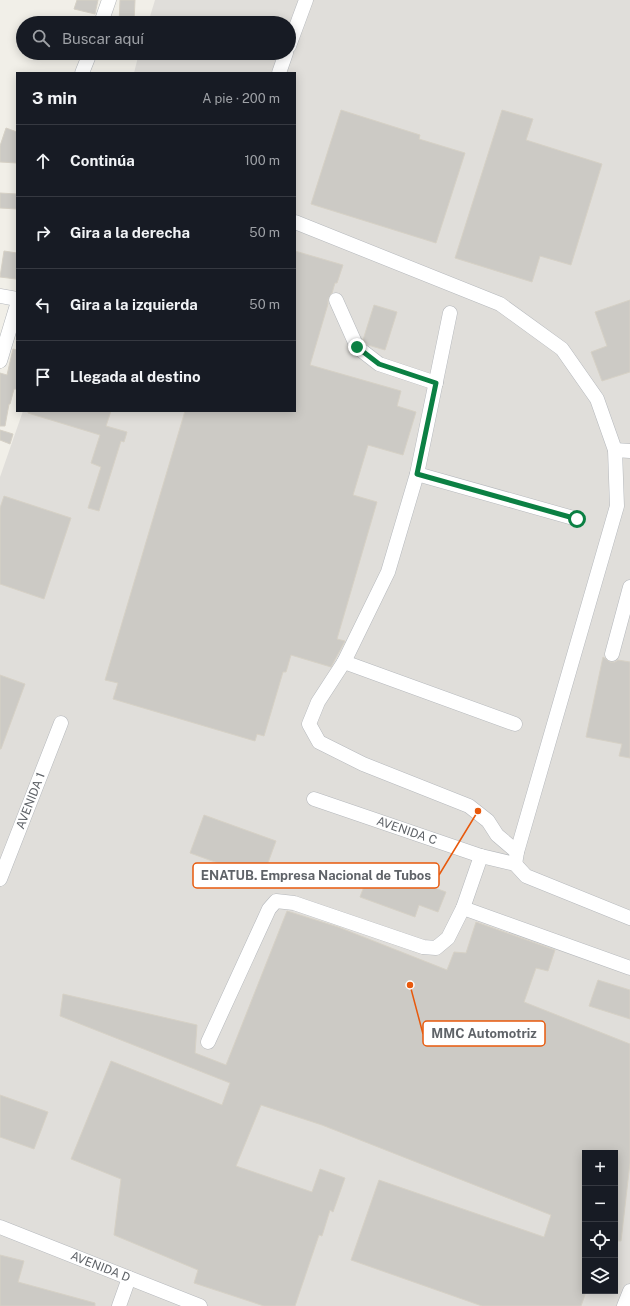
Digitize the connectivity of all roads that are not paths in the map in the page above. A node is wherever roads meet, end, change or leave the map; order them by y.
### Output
1 (109, 0) edge
2 (306, 0) edge
3 (103, 16) edge
4 (296, 27) edge
5 (87, 60) edge
6 (284, 60) edge
7 (82, 72) edge
8 (279, 72) edge
9 (296, 222) edge
10 (0, 296) edge
11 (16, 298) edge
12 (336, 300) dead end
13 (16, 309) edge
14 (450, 313) dead end
15 (0, 360) edge
16 (436, 383) junction
17 (615, 450) junction
18 (630, 450) edge
19 (417, 474) junction
20 (624, 506) edge
21 (577, 519) dead end
22 (630, 587) edge
23 (628, 603) edge
24 (612, 654) dead end
25 (344, 662) junction
26 (61, 723) dead end
27 (515, 724) dead end
28 (314, 799) dead end
29 (481, 856) junction
30 (516, 858) junction
31 (0, 879) edge
32 (463, 908) junction
33 (630, 918) edge
34 (630, 968) edge
35 (208, 1042) dead end
36 (0, 1228) edge
37 (129, 1278) junction
38 (630, 1291) edge
39 (119, 1306) edge
40 (200, 1306) edge
41 (624, 1306) edge

1 - 3 street
2 - 4 street
5 - 7 street
6 - 8 street
9 - 17 street
10 - 11 street
12 - 16 street
13 - 15 street
14 - 16 street
16 - 19 street
17 - 18 street
17 - 20 street
19 - 21 street
19 - 25 street
20 - 30 street
22 - 23 street
23 - 24 street
25 - 27 street
25 - 30 street
26 - 31 street, AVENIDA 1
28 - 29 street, AVENIDA C
29 - 30 street, AVENIDA C
29 - 32 street
30 - 33 street, AVENIDA C
32 - 34 street
32 - 35 street
36 - 37 street, AVENIDA D
37 - 39 street
37 - 40 street, AVENIDA D
38 - 41 street

